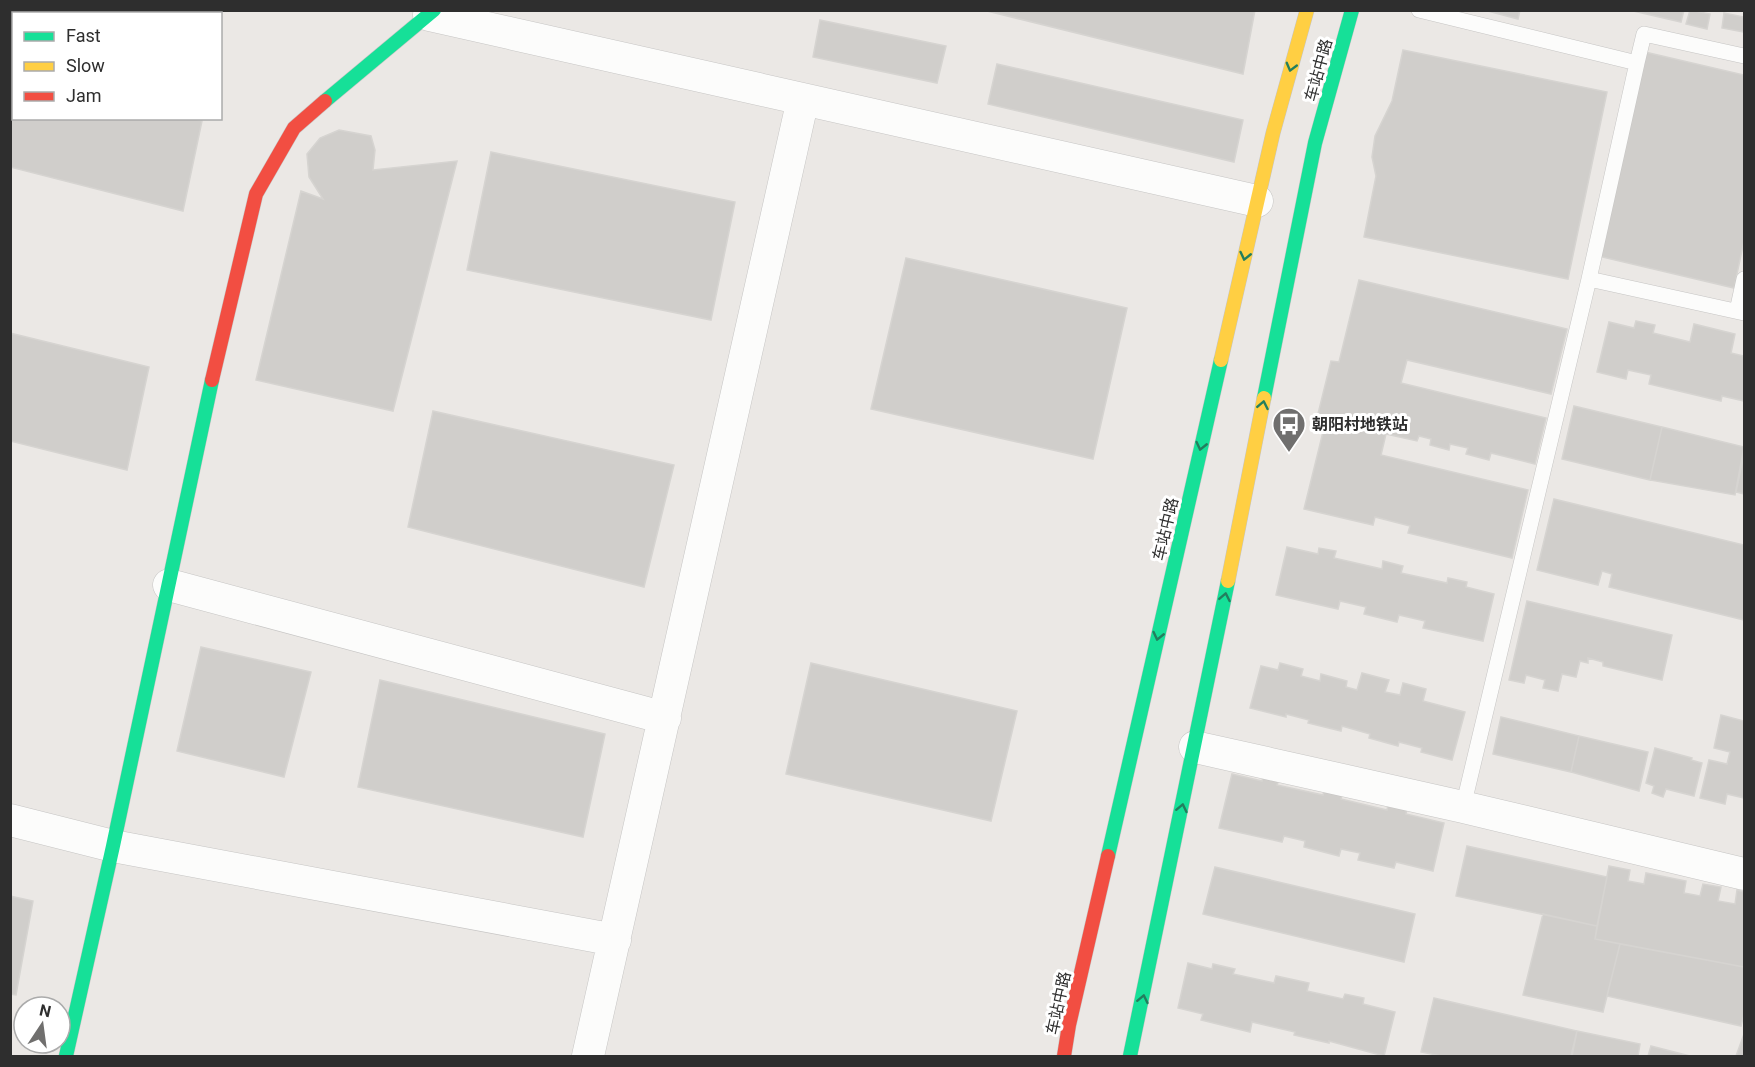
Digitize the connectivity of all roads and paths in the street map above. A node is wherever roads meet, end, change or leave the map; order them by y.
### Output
1 (1307, 10) edge
2 (1352, 10) edge
3 (1419, 10) edge
4 (432, 13) edge
5 (1744, 56) edge
6 (1637, 63) junction
7 (803, 99) junction
8 (1257, 201) junction
9 (1589, 279) junction
10 (1744, 279) edge
11 (1741, 312) edge
12 (169, 585) junction
13 (665, 718) junction
14 (1195, 747) junction
15 (1463, 807) junction
16 (10, 820) edge
17 (113, 846) junction
18 (1744, 874) edge
19 (615, 939) junction
20 (66, 1056) edge
21 (588, 1056) edge
22 (1064, 1056) edge
23 (1130, 1056) edge

1 -> 8 main road, 车站中路
14 -> 2 main road, 车站中路
3 - 6 lane
4 - 7 street
4 - 12 main road
5 - 6 lane
6 - 9 lane
7 - 8 street
7 - 13 street
8 -> 22 main road, 车站中路
9 - 11 lane
9 - 15 lane
10 - 11 lane
12 - 13 street
12 - 17 main road
13 - 19 street
14 - 15 street
23 -> 14 main road, 车站中路
15 - 18 street
16 - 17 street
17 - 19 street
17 - 20 main road
19 - 21 street

